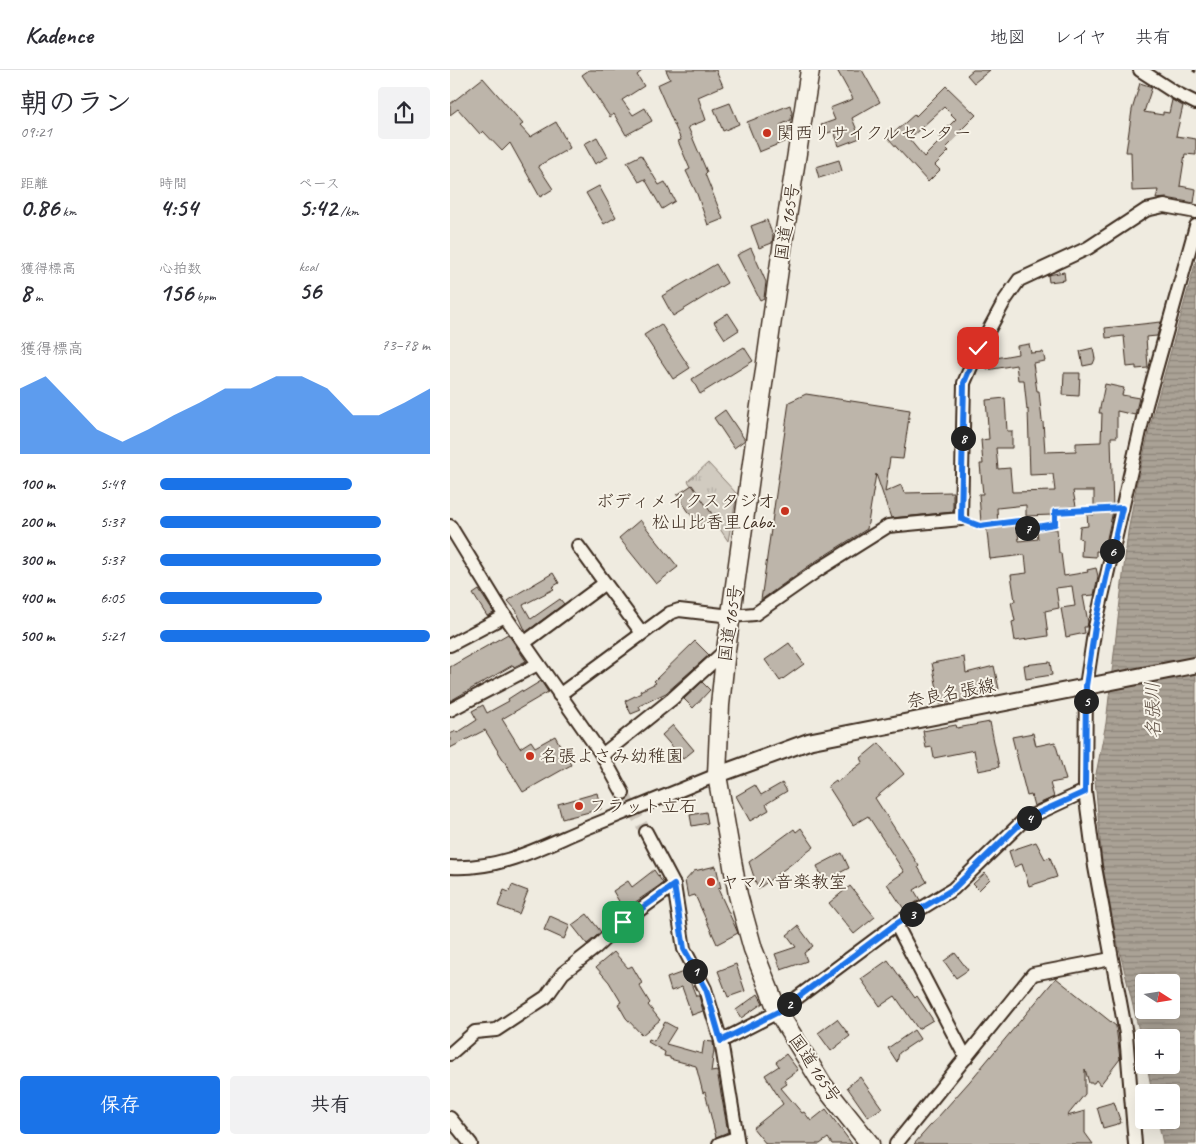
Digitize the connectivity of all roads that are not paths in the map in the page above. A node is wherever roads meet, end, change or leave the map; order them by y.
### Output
1 (810, 70) edge
2 (1140, 70) edge
3 (1196, 104) edge
4 (1196, 212) edge
5 (1196, 226) edge
6 (450, 526) edge
7 (578, 546) dead end
8 (605, 583) junction
9 (505, 616) junction
10 (731, 616) junction
11 (642, 633) junction
12 (524, 643) junction
13 (450, 645) edge
14 (726, 650) junction
15 (538, 664) junction
16 (1196, 665) edge
17 (1091, 685) junction
18 (559, 695) junction
19 (450, 710) edge
20 (602, 755) junction
21 (717, 774) junction
22 (1085, 792) junction
23 (623, 793) tunnel mouth
24 (646, 832) tunnel mouth
25 (450, 867) edge
26 (674, 885) junction
27 (896, 924) junction
28 (1111, 959) junction
29 (778, 1012) junction
30 (721, 1041) junction
31 (450, 1054) edge
32 (966, 1058) junction
33 (450, 1118) edge
34 (737, 1141) edge
35 (471, 1144) edge
36 (719, 1144) edge
37 (870, 1144) edge
38 (896, 1144) edge
39 (1136, 1144) edge

1 - 10 highway, 国道165号
2 - 3 street
4 - 10 street
5 - 17 street
6 - 9 street
7 - 8 street
8 - 11 street
8 - 12 street
9 - 12 street
9 - 13 street
10 - 11 street
10 - 14 highway, 国道165号
11 - 18 street
12 - 15 street
14 - 20 street
14 - 21 highway, 国道165号
15 - 18 street
15 - 19 street
16 - 17 main road, 奈良名張線
17 - 21 main road, 奈良名張線
17 - 22 street
18 - 20 street
20 - 23 street
21 - 25 street
21 - 29 highway, 国道165号
22 - 27 street
22 - 28 street
24 - 26 street
26 - 30 street
26 - 31 street
27 - 29 street
27 - 32 street
28 - 32 street
28 - 39 street
29 - 30 street
29 - 37 highway, 国道165号
30 - 34 street
32 - 38 street
33 - 35 street
34 - 36 street

